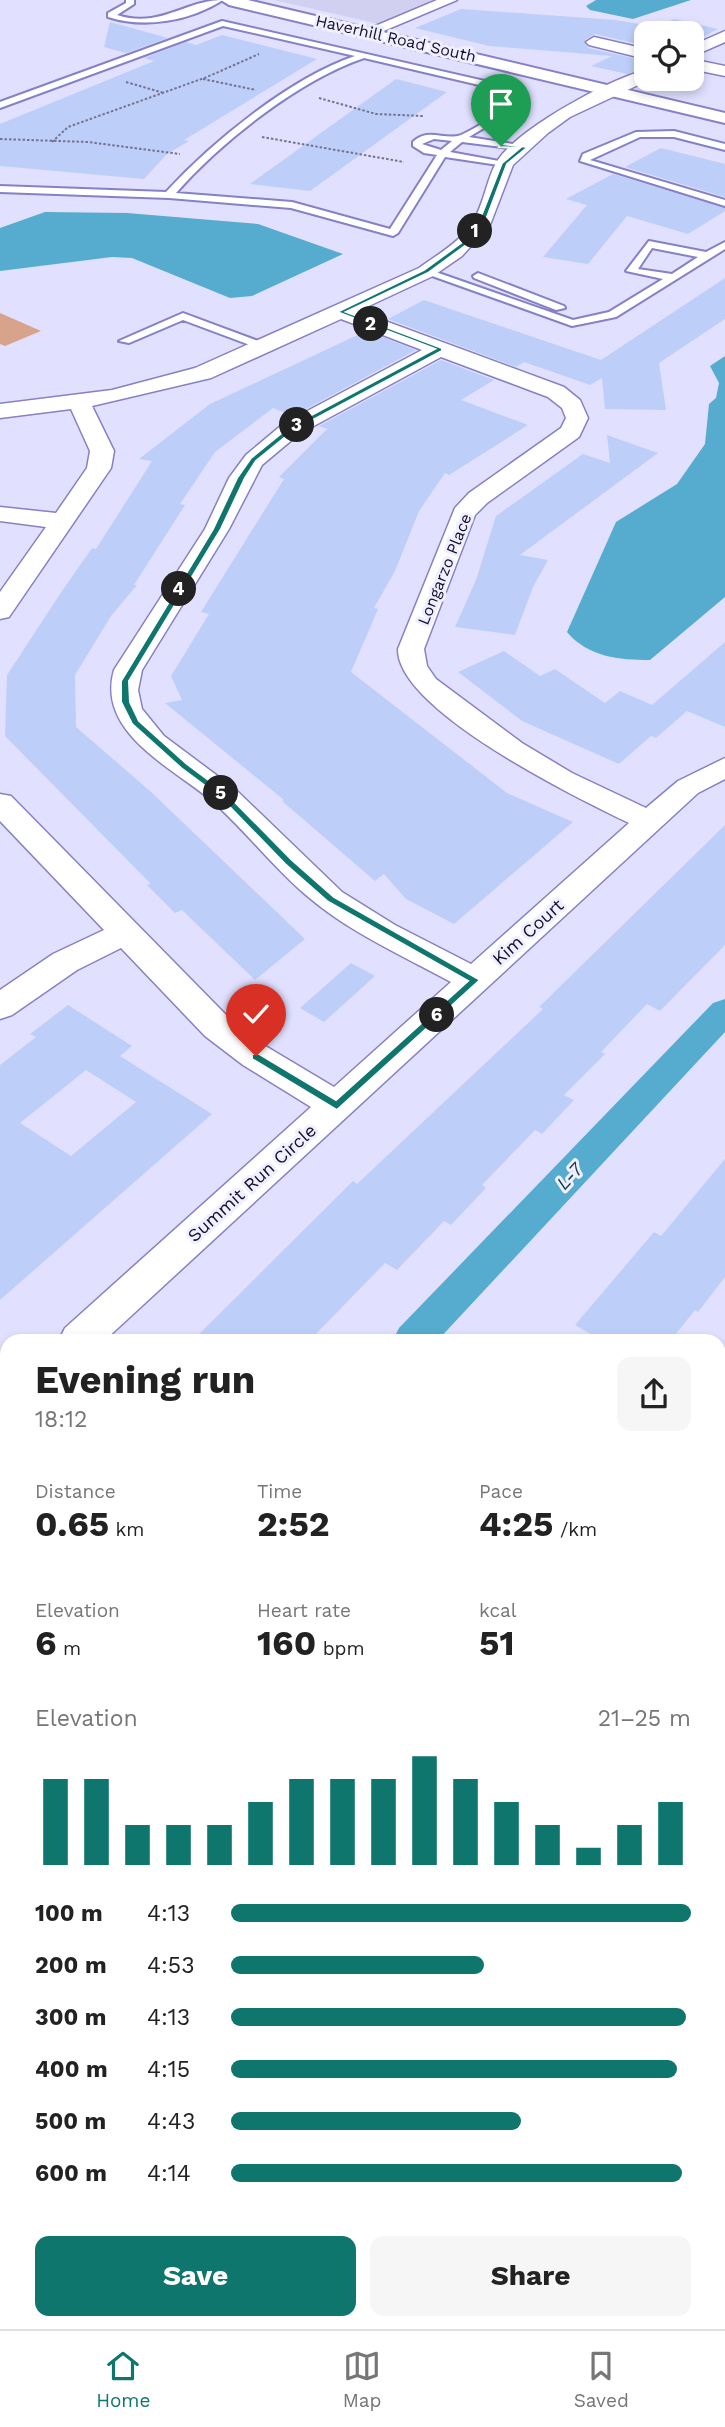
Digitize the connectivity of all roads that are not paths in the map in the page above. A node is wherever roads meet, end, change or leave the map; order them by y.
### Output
1 (130, 0) edge
2 (219, 0) edge
3 (229, 0) edge
4 (450, 0) edge
5 (369, 32) junction
6 (725, 36) edge
7 (594, 42) dead end
8 (704, 46) edge
9 (634, 51) edge
10 (364, 56) junction
11 (704, 67) edge
12 (725, 71) edge
13 (634, 82) edge
14 (619, 90) junction
15 (0, 105) edge
16 (725, 118) edge
17 (460, 139) junction
18 (531, 142) junction
19 (725, 147) edge
20 (443, 153) junction
21 (505, 163) junction
22 (0, 189) edge
23 (169, 195) junction
24 (725, 202) edge
25 (725, 245) edge
26 (708, 256) junction
27 (439, 267) junction
28 (463, 271) dead end
29 (674, 277) junction
30 (340, 312) junction
31 (594, 320) junction
32 (125, 341) dead end
33 (265, 347) junction
34 (440, 349) junction
35 (79, 403) junction
36 (0, 411) edge
37 (0, 514) edge
38 (62, 522) junction
39 (0, 611) edge
40 (725, 767) edge
41 (0, 803) edge
42 (649, 821) junction
43 (125, 933) junction
44 (475, 980) junction
45 (0, 1007) edge
46 (337, 1106) junction
47 (86, 1334) edge

1 - 2 lane
3 - 5 street, Haverhill Road South
4 - 5 street
5 - 14 street, Haverhill Road South
6 - 8 street
7 - 9 street
10 - 15 lane
10 - 17 lane
10 - 23 lane
11 - 12 street
13 - 14 street
14 - 16 street, Haverhill Road South
14 - 18 street
17 - 18 lane
17 - 20 lane
17 - 20 lane
18 - 21 street
19 - 24 lane
20 - 21 lane
20 - 23 lane
21 - 27 street
22 - 23 lane
25 - 26 lane
26 - 29 lane
26 - 29 lane
27 - 30 street
27 - 31 lane
28 - 31 lane
29 - 31 lane
30 - 33 street
30 - 34 street, Longarzo Place
32 - 33 lane
33 - 35 street
34 - 42 street, Longarzo Place
34 - 44 street
35 - 36 street
35 - 38 street
37 - 38 street
38 - 39 street
40 - 42 street, Kim Court
41 - 43 street
42 - 44 street, Kim Court
43 - 45 street
43 - 46 street
44 - 46 street, Kim Court
46 - 47 street, Summit Run Circle

